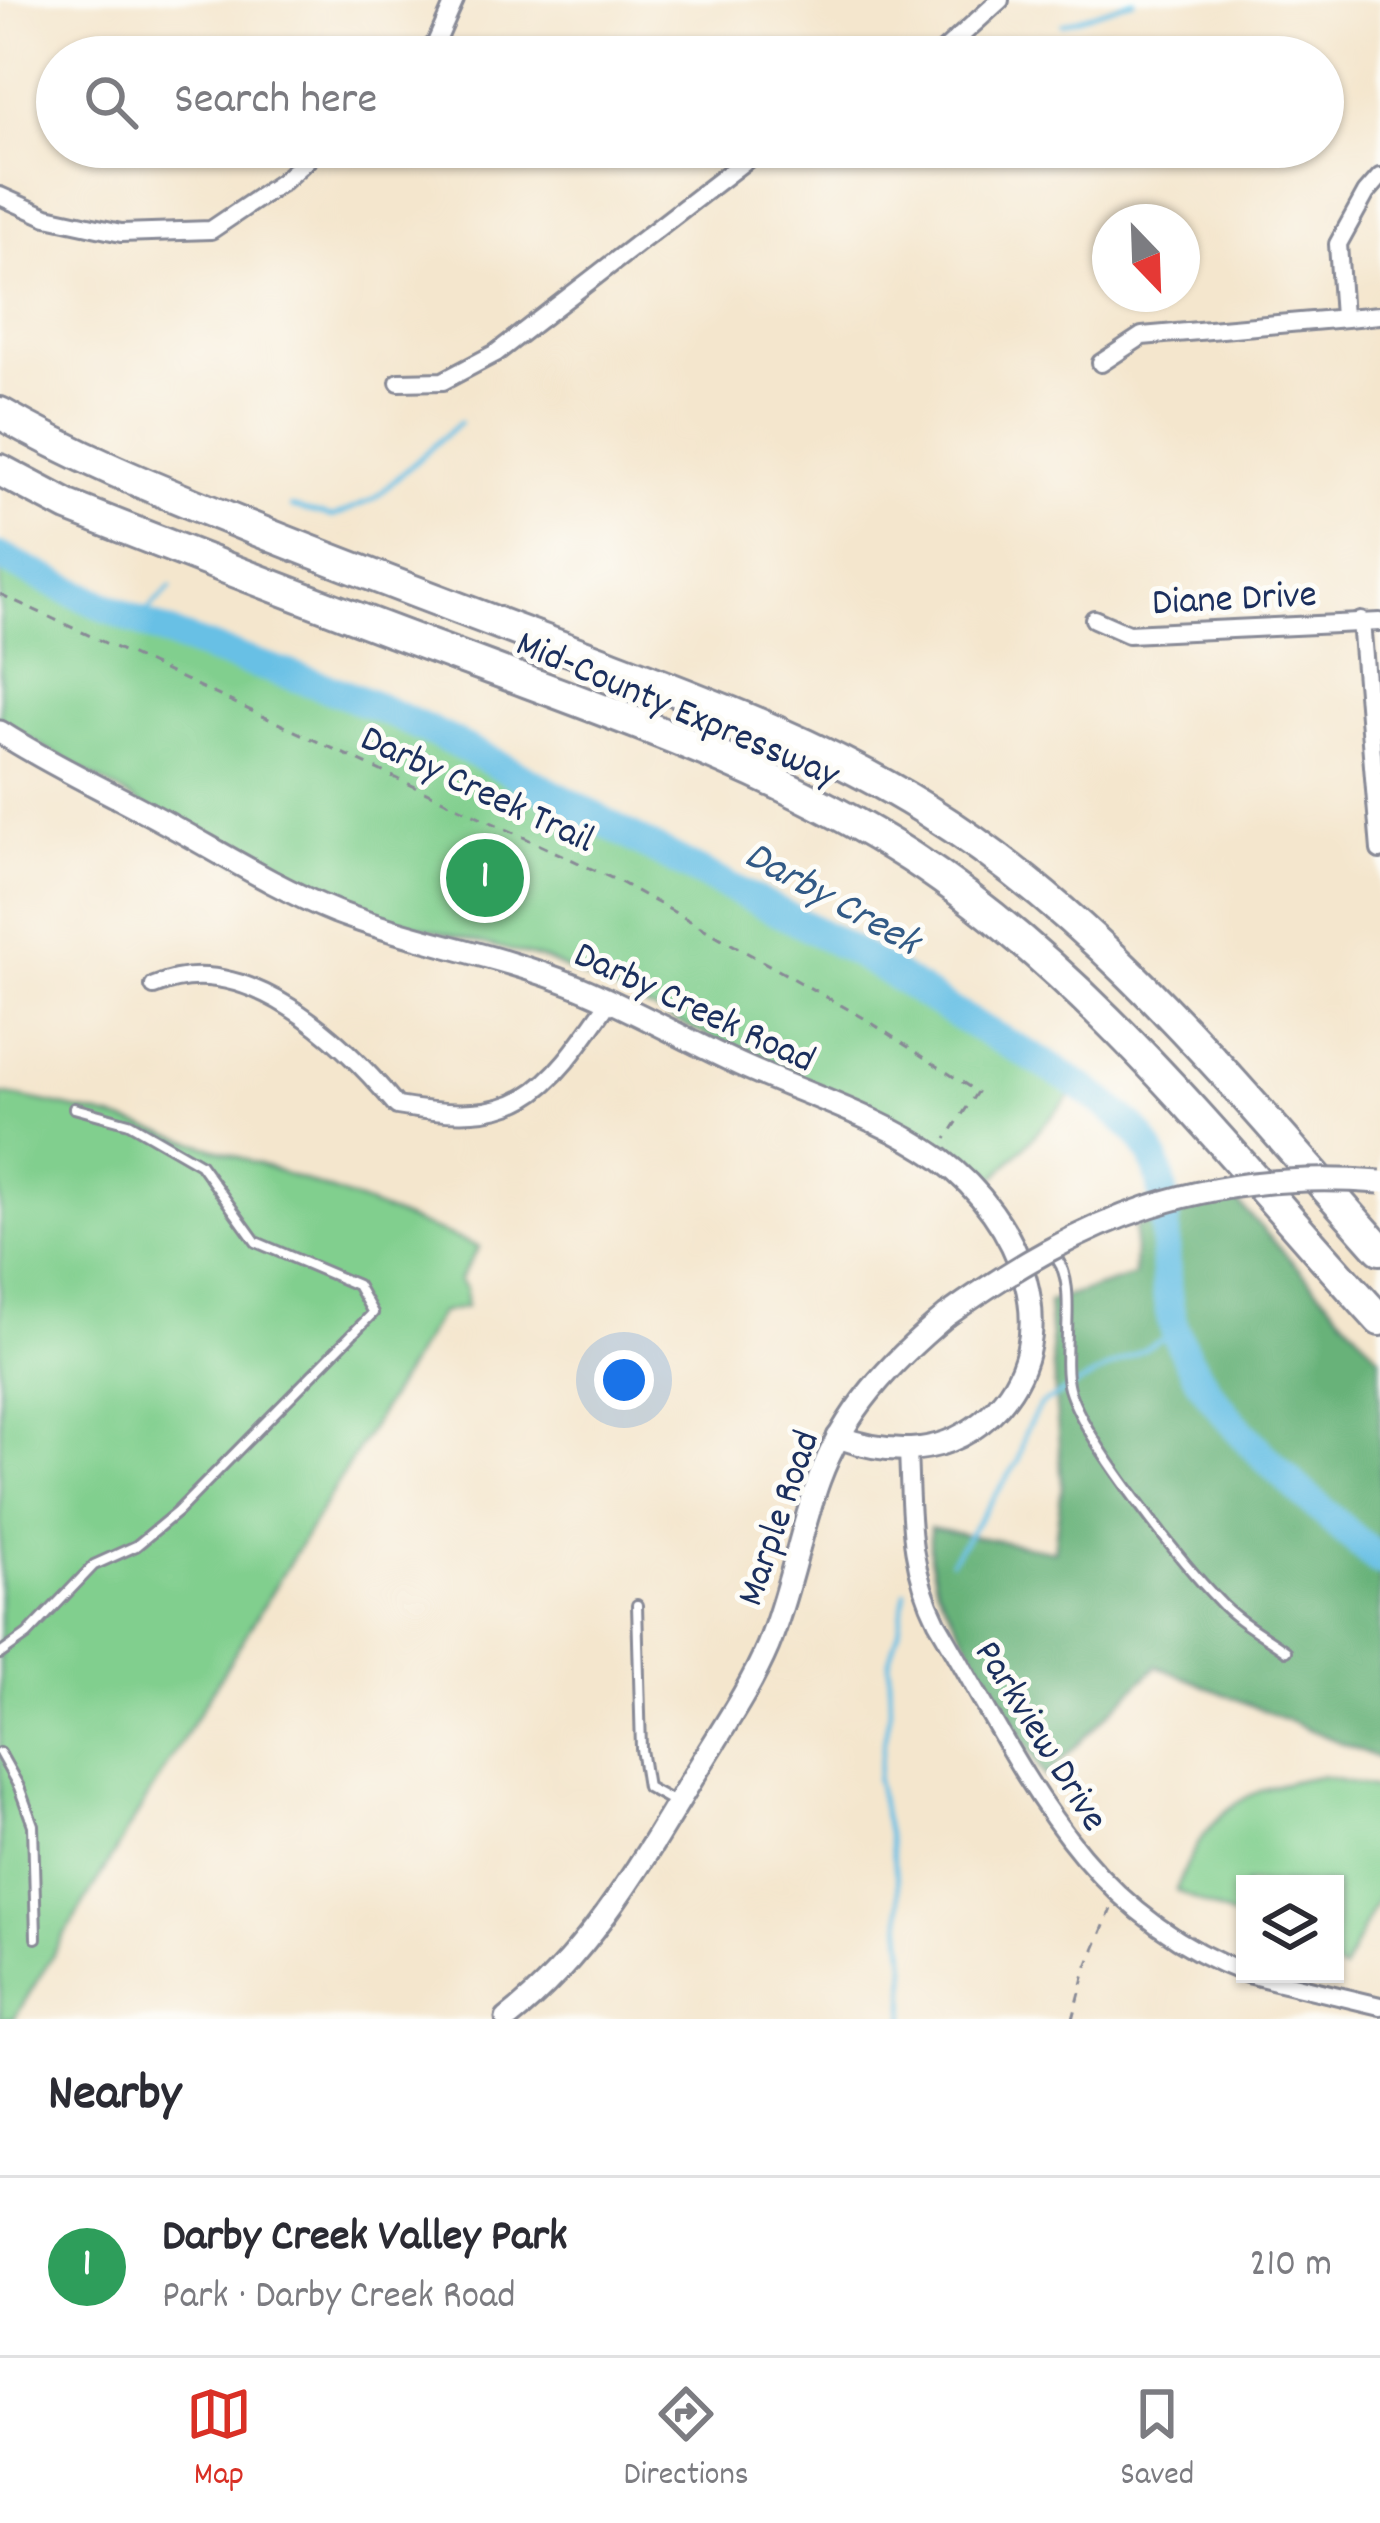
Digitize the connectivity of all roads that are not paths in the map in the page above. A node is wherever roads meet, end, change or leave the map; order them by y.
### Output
1 (455, 0) edge
2 (1000, 0) edge
3 (439, 36) edge
4 (960, 36) edge
5 (298, 168) edge
6 (736, 168) edge
7 (1380, 177) edge
8 (0, 196) edge
9 (1380, 315) edge
10 (1343, 317) junction
11 (1101, 363) dead end
12 (399, 382) dead end
13 (0, 413) edge
14 (0, 470) edge
15 (1094, 619) dead end
16 (1371, 621) edge
17 (0, 731) edge
18 (1380, 850) edge
19 (154, 986) dead end
20 (610, 1000) junction
21 (74, 1108) dead end
22 (1380, 1182) edge
23 (1012, 1245) junction
24 (1380, 1250) edge
25 (1380, 1320) edge
26 (838, 1437) junction
27 (908, 1451) junction
28 (637, 1605) dead end
29 (1286, 1651) dead end
30 (0, 1654) edge
31 (0, 1753) edge
32 (677, 1804) junction
33 (36, 1938) dead end
34 (1236, 1969) edge
35 (1284, 1983) edge
36 (1380, 2006) edge
37 (507, 2019) edge

1 - 3 street
2 - 4 street
5 - 8 street
6 - 12 street
7 - 10 street
9 - 10 street
10 - 11 street
13 - 24 highway, Mid-County Expressway
14 - 25 highway, Mid-County Expressway
15 - 16 street, Diane Drive
16 - 18 street
17 - 20 street, Darby Creek Road
19 - 20 street
20 - 23 street, Darby Creek Road
21 - 30 lane
22 - 26 street, Marple Road, bridge
23 - 27 street, Darby Creek Road
23 - 29 lane
26 - 27 street, Darby Creek Road
26 - 32 street, Marple Road
27 - 34 street, Parkview Drive
28 - 32 lane
31 - 33 lane
32 - 37 street, Marple Road
35 - 36 street, Parkview Drive

